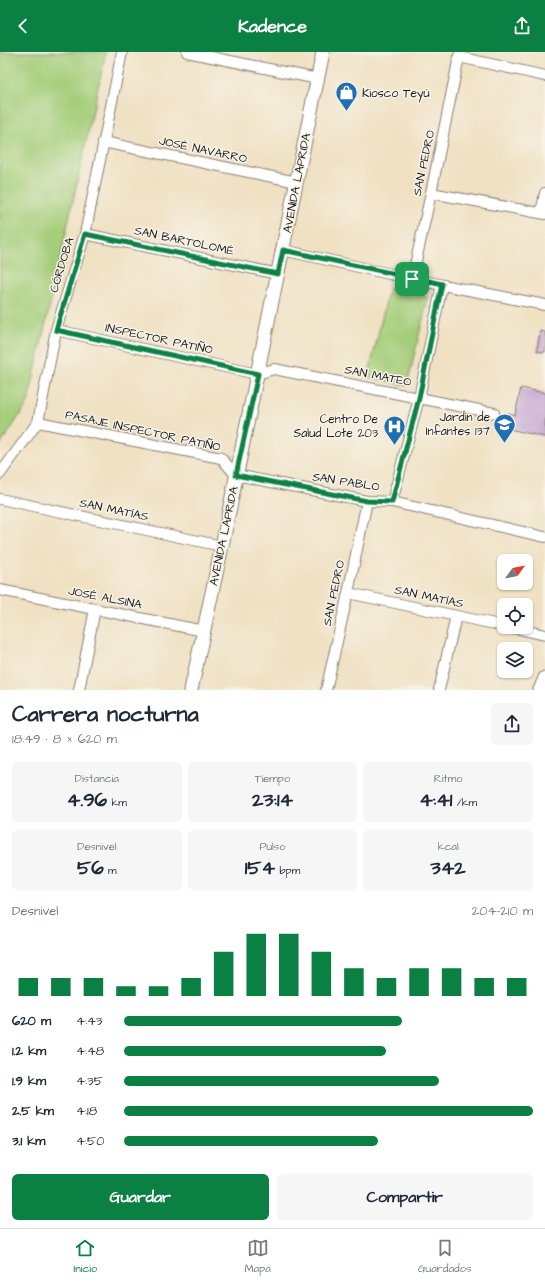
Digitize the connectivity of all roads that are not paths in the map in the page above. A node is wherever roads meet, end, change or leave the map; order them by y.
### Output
1 (122, 52) edge
2 (187, 52) edge
3 (323, 52) edge
4 (459, 54) edge
5 (545, 76) edge
6 (318, 79) junction
7 (103, 142) junction
8 (296, 182) junction
9 (431, 193) junction
10 (545, 193) edge
11 (543, 214) edge
12 (85, 234) junction
13 (283, 250) junction
14 (278, 274) junction
15 (412, 279) junction
16 (442, 284) junction
17 (545, 305) edge
18 (56, 330) junction
19 (258, 374) junction
20 (419, 398) junction
21 (494, 413) dead end
22 (38, 422) junction
23 (0, 474) edge
24 (236, 475) junction
25 (0, 499) edge
26 (367, 501) junction
27 (392, 502) junction
28 (545, 537) edge
29 (222, 546) junction
30 (0, 590) edge
31 (348, 593) junction
32 (95, 609) junction
33 (456, 616) junction
34 (497, 625) edge
35 (204, 631) junction
36 (533, 632) edge
37 (545, 634) edge
38 (545, 678) edge
39 (79, 690) edge
40 (191, 690) edge
41 (326, 690) edge
42 (439, 690) edge
43 (540, 690) edge

1 - 7 street, CÓRDOBA
2 - 6 street
3 - 6 street, AVENIDA LAPRIDA
4 - 5 street
4 - 9 street, SAN PEDRO
6 - 8 street, AVENIDA LAPRIDA
7 - 8 street, JOSÉ NAVARRO
7 - 12 street, CÓRDOBA
8 - 13 street, AVENIDA LAPRIDA
9 - 11 street
9 - 15 street, SAN PEDRO
10 - 11 street
12 - 14 street, SAN BARTOLOMÉ
12 - 18 street, CÓRDOBA
13 - 14 street, AVENIDA LAPRIDA
13 - 15 street
14 - 19 street, AVENIDA LAPRIDA
15 - 16 street
16 - 17 street
16 - 20 street
18 - 19 street, INSPECTOR PATIÑO
18 - 22 street, CÓRDOBA
19 - 20 street, SAN MATEO
19 - 24 street, AVENIDA LAPRIDA
20 - 21 street, SAN MATEO
20 - 27 street
22 - 23 street, CÓRDOBA
22 - 24 street, PASAJE INSPECTOR PATIÑO
24 - 26 street, SAN PABLO
24 - 29 street, AVENIDA LAPRIDA
25 - 29 street, SAN MATÍAS
26 - 27 street, SAN PABLO
26 - 31 street, SAN PEDRO
27 - 28 street, SAN PABLO
29 - 35 street, AVENIDA LAPRIDA
30 - 32 street, JOSÉ ALSINA
31 - 33 street, SAN MATÍAS
31 - 41 street, SAN PEDRO
32 - 35 street, JOSÉ ALSINA
32 - 39 street
33 - 34 street, SAN MATÍAS
33 - 42 street
35 - 40 street, AVENIDA LAPRIDA
36 - 37 street
38 - 43 street

